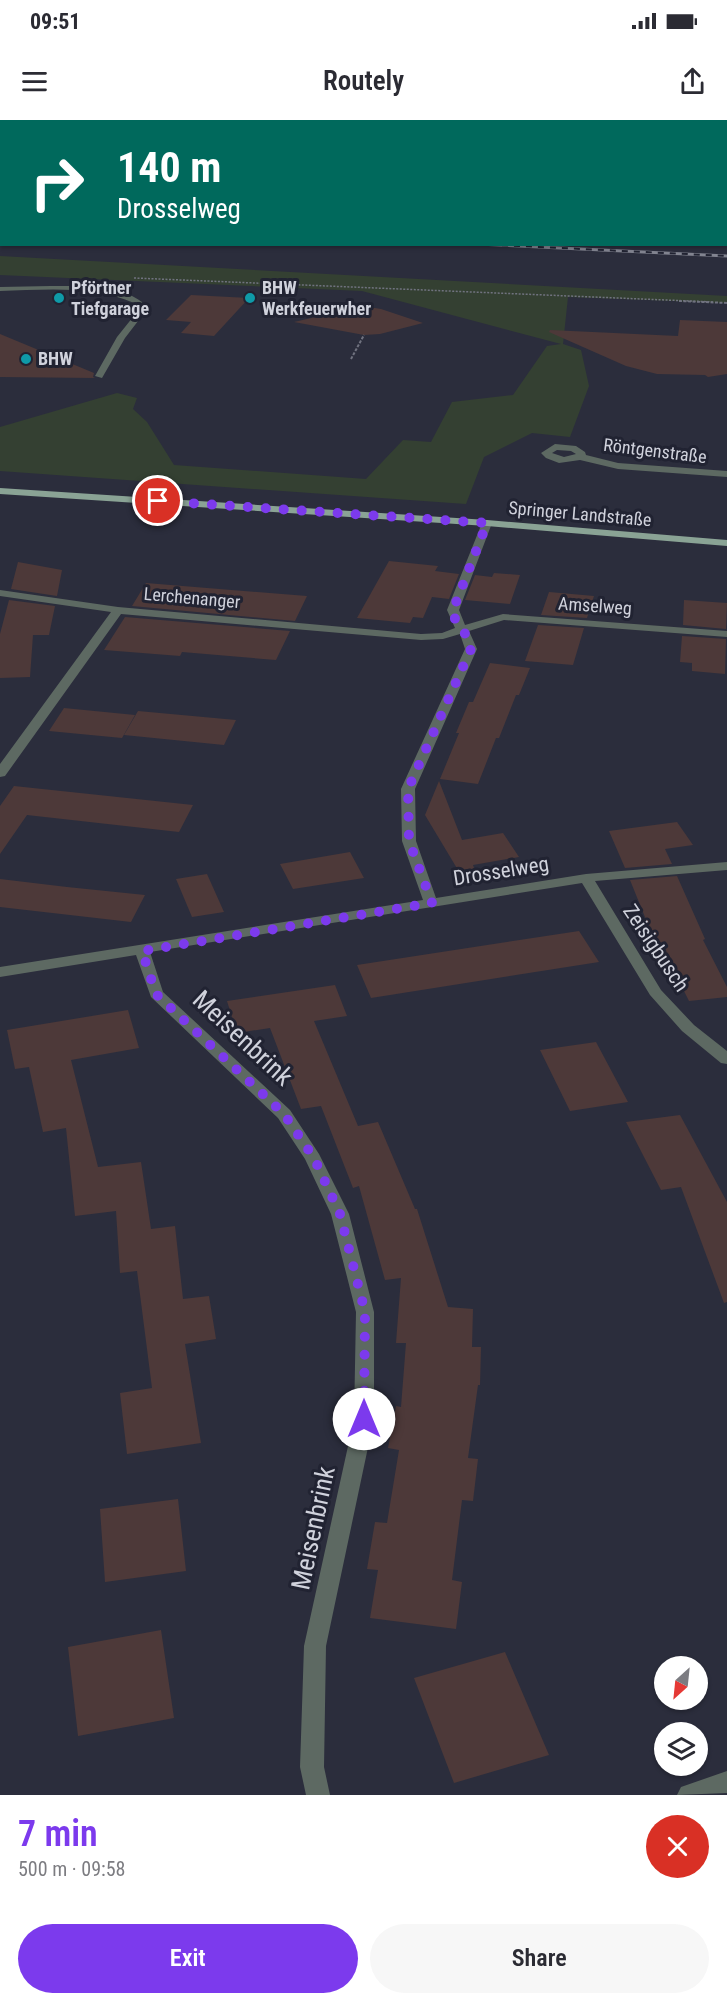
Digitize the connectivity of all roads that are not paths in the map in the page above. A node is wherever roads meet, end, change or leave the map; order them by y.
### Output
1 (0, 289) edge
2 (99, 376) dead end
3 (580, 457) dead end
4 (727, 474) edge
5 (0, 491) edge
6 (487, 523) junction
7 (727, 543) edge
8 (0, 593) edge
9 (118, 610) junction
10 (463, 630) junction
11 (727, 634) edge
12 (0, 773) edge
13 (727, 866) edge
14 (586, 878) junction
15 (432, 903) junction
16 (142, 951) junction
17 (0, 972) edge
18 (727, 1059) edge
19 (727, 1782) edge
20 (318, 1795) edge
21 (689, 1795) edge

1 - 2 street
3 - 4 street, Röntgenstraße
5 - 6 main road, Springer Landstraße
6 - 7 main road, Springer Landstraße
6 - 10 street
8 - 9 street
9 - 10 street, Lerchenanger
9 - 12 street, Lerchenanger
10 - 11 street, Amselweg
10 - 15 street
13 - 14 street, Drosselweg
14 - 15 street, Drosselweg
14 - 18 street, Zeisigbusch
15 - 16 street, Drosselweg
16 - 17 street, Drosselweg
16 - 20 street, Meisenbrink
19 - 21 street

